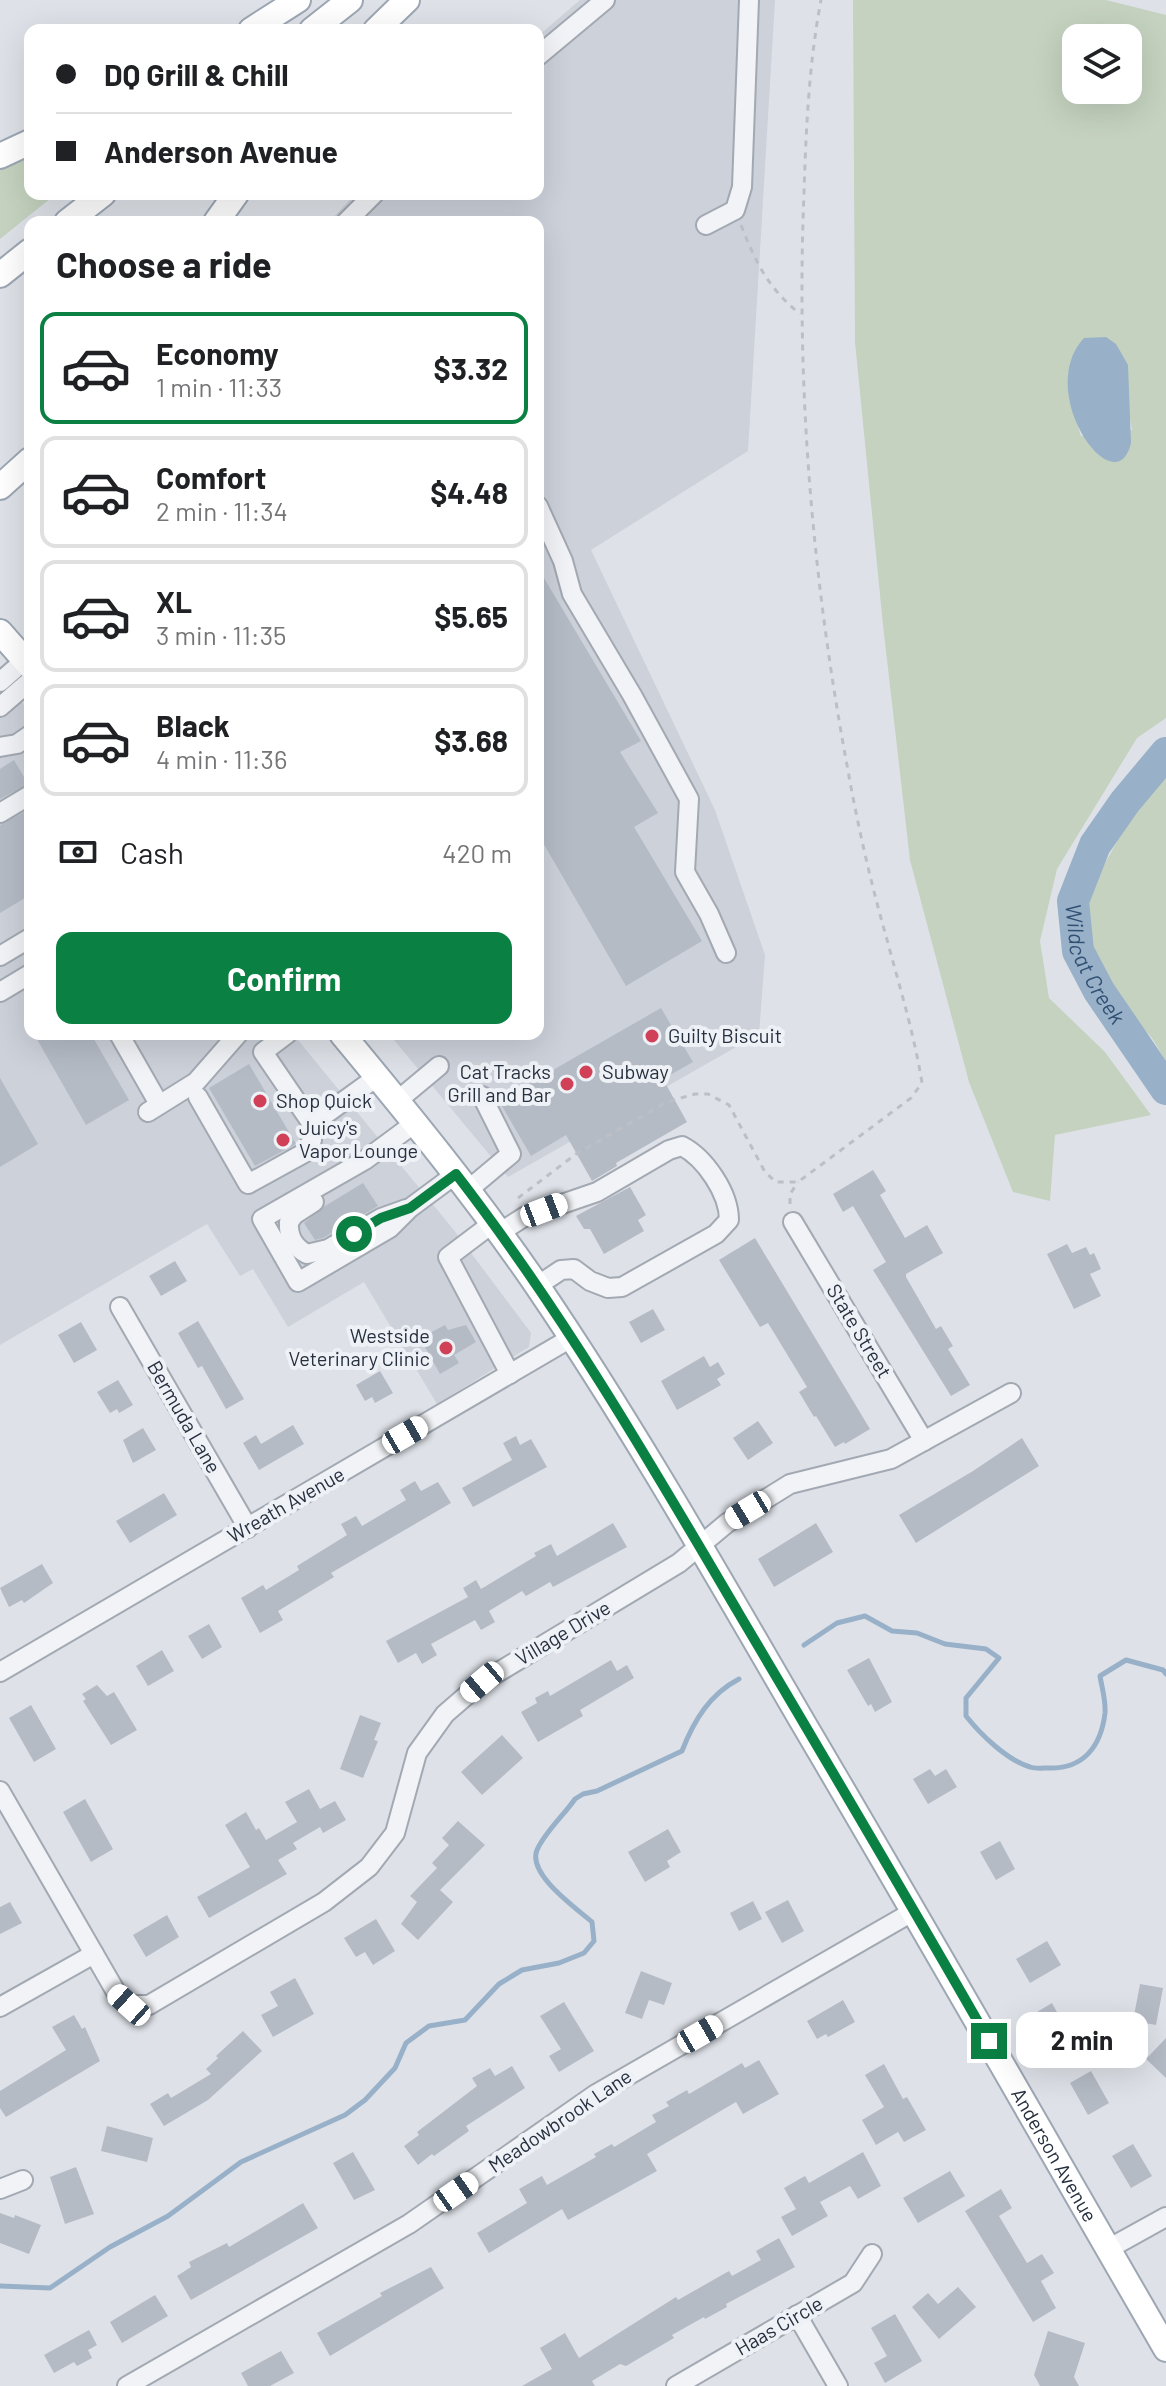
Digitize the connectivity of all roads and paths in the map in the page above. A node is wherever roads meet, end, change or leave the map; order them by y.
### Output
1 (298, 0) edge
2 (350, 0) edge
3 (407, 0) edge
4 (605, 0) edge
5 (749, 0) edge
6 (821, 0) edge
7 (260, 24) edge
8 (320, 24) edge
9 (382, 24) edge
10 (544, 51) edge
11 (24, 145) edge
12 (0, 156) edge
13 (95, 200) edge
14 (368, 200) edge
15 (735, 210) junction
16 (75, 216) edge
17 (352, 216) edge
18 (706, 225) dead end
19 (24, 256) edge
20 (0, 275) edge
21 (800, 314) junction
22 (24, 465) edge
23 (0, 487) edge
24 (544, 519) edge
25 (0, 632) edge
26 (24, 664) edge
27 (24, 671) edge
28 (24, 674) edge
29 (0, 682) edge
30 (0, 707) edge
31 (16, 742) edge
32 (0, 755) edge
33 (24, 789) edge
34 (24, 799) edge
35 (0, 803) edge
36 (0, 813) edge
37 (24, 942) edge
38 (726, 953) dead end
39 (0, 956) edge
40 (24, 978) edge
41 (0, 992) edge
42 (122, 1040) edge
43 (233, 1040) edge
44 (279, 1040) edge
45 (347, 1040) edge
46 (439, 1066) dead end
47 (377, 1077) junction
48 (482, 1096) dead end
49 (198, 1097) dead end
50 (397, 1101) junction
51 (415, 1123) junction
52 (312, 1124) junction
53 (365, 1160) junction
54 (462, 1182) junction
55 (798, 1182) junction
56 (520, 1197) dead end
57 (410, 1208) junction
58 (793, 1222) joint
59 (496, 1228) junction
60 (537, 1286) junction
61 (120, 1307) dead end
62 (571, 1338) junction
63 (510, 1374) junction
64 (1011, 1393) dead end
65 (924, 1441) junction
66 (248, 1528) junction
67 (699, 1544) junction
68 (0, 1672) edge
69 (0, 1791) edge
70 (914, 1911) junction
71 (94, 1954) junction
72 (0, 2007) edge
73 (23, 2180) dead end
74 (0, 2189) edge
75 (1166, 2217) edge
76 (1108, 2249) junction
77 (872, 2254) dead end
78 (797, 2315) junction
79 (1166, 2349) edge
80 (127, 2386) edge
81 (676, 2386) edge
82 (838, 2386) edge

1 - 7 main road
2 - 8 main road
3 - 9 main road
4 - 10 street
5 - 15 street
6 - 21 path
11 - 12 main road
13 - 16 main road
14 - 17 street
15 - 18 street
15 - 21 path
19 - 20 main road
21 - 55 path
22 - 23 main road
24 - 38 street
25 - 26 main road
27 - 29 street
28 - 30 street
31 - 32 street
33 - 35 street
34 - 36 street
37 - 39 street
40 - 41 street
42 - 43 street
44 - 52 street
45 - 47 main road, Anderson Avenue
46 - 50 street
47 - 50 main road, Anderson Avenue
47 - 52 street
48 - 54 street
49 - 52 street
50 - 51 main road, Anderson Avenue
51 - 53 street
51 - 54 main road, Anderson Avenue
53 - 57 street
53 - 57 street
54 - 57 street
54 - 59 main road, Anderson Avenue
55 - 56 path
55 - 58 path
58 - 65 street, State Street
59 - 60 main road, Anderson Avenue
59 - 60 street
59 - 63 street
60 - 62 main road, Anderson Avenue
61 - 66 street, Bermuda Lane
62 - 63 street, Wreath Avenue
62 - 67 main road, Anderson Avenue
63 - 66 street, Wreath Avenue
64 - 65 street, Village Drive
65 - 67 street, Village Drive
66 - 68 street, Wreath Avenue
67 - 70 main road, Anderson Avenue
67 - 71 street, Village Drive
69 - 71 street, Village Drive
70 - 76 main road, Anderson Avenue
70 - 80 street, Meadowbrook Lane
71 - 72 street
73 - 74 street
75 - 76 street
76 - 79 main road, Anderson Avenue
77 - 78 street, Haas Circle
78 - 81 street, Haas Circle
78 - 82 street

